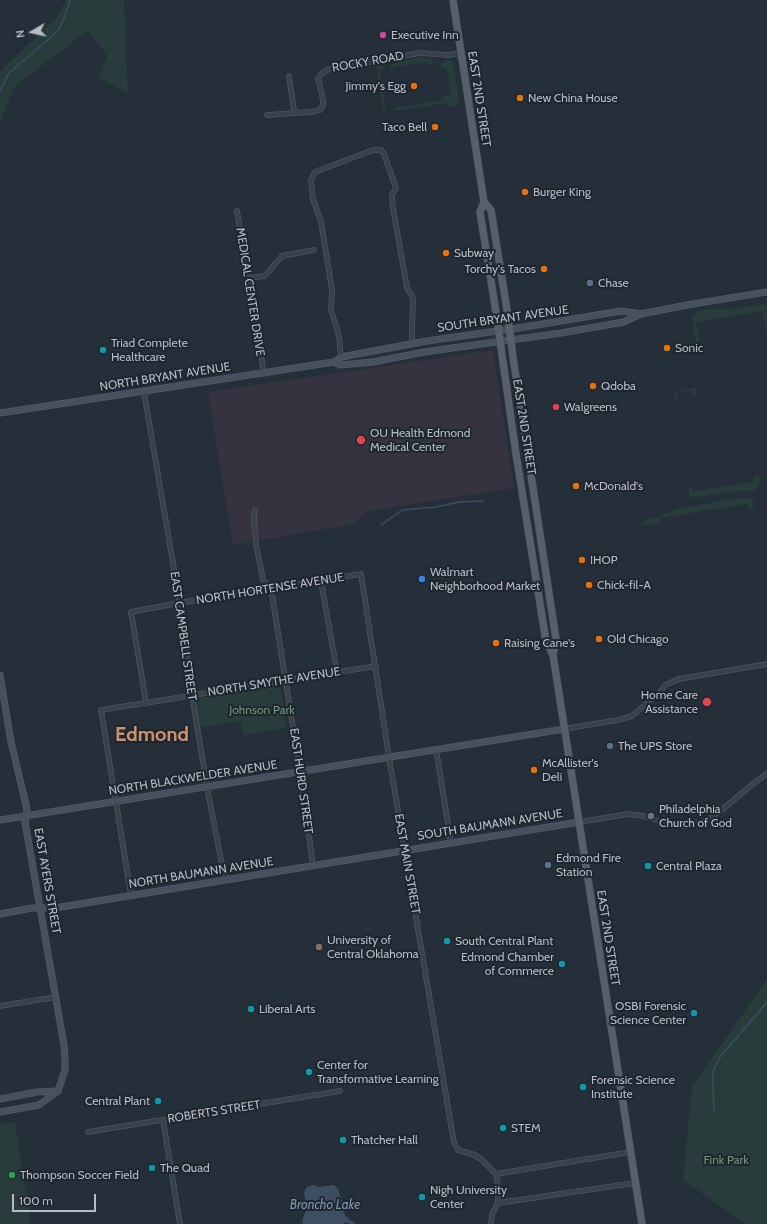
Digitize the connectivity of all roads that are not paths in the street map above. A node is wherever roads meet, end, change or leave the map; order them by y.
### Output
1 (452, 0) edge
2 (461, 53) junction
3 (289, 76) dead end
4 (299, 113) junction
5 (267, 115) dead end
6 (484, 202) junction
7 (237, 211) dead end
8 (314, 250) dead end
9 (248, 278) junction
10 (767, 292) edge
11 (642, 314) junction
12 (510, 329) junction
13 (498, 330) junction
14 (511, 340) junction
15 (500, 341) junction
16 (412, 343) junction
17 (341, 357) junction
18 (334, 362) junction
19 (264, 374) junction
20 (144, 392) junction
21 (0, 413) edge
22 (516, 454) junction
23 (529, 466) junction
24 (255, 510) dead end
25 (361, 574) joint
26 (321, 581) junction
27 (537, 583) junction
28 (272, 588) junction
29 (179, 603) junction
30 (551, 613) junction
31 (553, 655) junction
32 (767, 664) edge
33 (376, 666) junction
34 (337, 672) junction
35 (0, 675) edge
36 (286, 680) junction
37 (192, 696) junction
38 (146, 702) junction
39 (564, 729) junction
40 (436, 750) junction
41 (389, 757) junction
42 (300, 772) junction
43 (767, 772) edge
44 (207, 787) junction
45 (115, 801) junction
46 (26, 816) junction
47 (0, 820) edge
48 (578, 822) junction
49 (451, 843) junction
50 (405, 850) junction
51 (313, 866) junction
52 (227, 879) junction
53 (131, 895) junction
54 (39, 908) junction
55 (0, 914) edge
56 (56, 997) junction
57 (0, 1006) edge
58 (58, 1091) junction
59 (340, 1091) dead end
60 (0, 1099) edge
61 (0, 1112) edge
62 (163, 1120) junction
63 (88, 1132) dead end
64 (630, 1152) junction
65 (496, 1174) junction
66 (635, 1183) junction
67 (498, 1203) junction
68 (180, 1224) edge
69 (492, 1224) edge
70 (642, 1224) edge

1 - 2 main road, EAST 2ND STREET
2 - 4 street, ROCKY ROAD
2 - 6 main road, EAST 2ND STREET
3 - 4 street
4 - 5 street, ROCKY ROAD
6 - 12 main road, EAST 2ND STREET
6 - 13 main road, EAST 2ND STREET
7 - 9 street, MEDICAL CENTER DRIVE
8 - 9 street
9 - 19 street, MEDICAL CENTER DRIVE
10 - 11 street, SOUTH BRYANT AVENUE
11 - 12 street, SOUTH BRYANT AVENUE
11 - 14 street
12 - 13 street, SOUTH BRYANT AVENUE
12 - 14 main road, EAST 2ND STREET
13 - 15 main road, EAST 2ND STREET
13 - 16 street, SOUTH BRYANT AVENUE
14 - 15 street
14 - 23 main road, EAST 2ND STREET
15 - 18 street
15 - 22 main road, EAST 2ND STREET
16 - 17 street, SOUTH BRYANT AVENUE
16 - 17 street
17 - 18 street, SOUTH BRYANT AVENUE
18 - 19 street, NORTH BRYANT AVENUE
19 - 20 street, NORTH BRYANT AVENUE
20 - 21 street, NORTH BRYANT AVENUE
20 - 29 street, EAST CAMPBELL STREET
22 - 23 main road
22 - 27 main road, EAST 2ND STREET
23 - 30 main road, EAST 2ND STREET
24 - 28 street, EAST HURD STREET
25 - 26 street, NORTH HORTENSE AVENUE
25 - 33 street, EAST MAIN STREET
26 - 28 street, NORTH HORTENSE AVENUE
26 - 34 street
27 - 30 main road
27 - 31 main road, EAST 2ND STREET
28 - 29 street, NORTH HORTENSE AVENUE
28 - 36 street, EAST HURD STREET
29 - 37 street, EAST CAMPBELL STREET
29 - 38 street, NORTH HORTENSE AVENUE
30 - 31 main road, EAST 2ND STREET
31 - 39 main road, EAST 2ND STREET
32 - 39 street
33 - 34 street, NORTH SMYTHE AVENUE
33 - 41 street, EAST MAIN STREET
34 - 36 street, NORTH SMYTHE AVENUE
35 - 46 street, EAST AYERS STREET
36 - 37 street, NORTH SMYTHE AVENUE
36 - 42 street, EAST HURD STREET
37 - 38 street, NORTH SMYTHE AVENUE
37 - 44 street, EAST CAMPBELL STREET
38 - 45 street, NORTH SMYTHE AVENUE
39 - 40 street, NORTH BLACKWELDER AVENUE
39 - 48 main road, EAST 2ND STREET
40 - 41 street, NORTH BLACKWELDER AVENUE
40 - 49 street
41 - 42 street, NORTH BLACKWELDER AVENUE
41 - 50 street, EAST MAIN STREET
42 - 44 street, NORTH BLACKWELDER AVENUE
42 - 51 street, EAST HURD STREET
43 - 48 street
44 - 45 street, NORTH BLACKWELDER AVENUE
44 - 52 street, EAST CAMPBELL STREET
45 - 46 street, NORTH BLACKWELDER AVENUE
45 - 53 street
46 - 47 street, NORTH BLACKWELDER AVENUE
46 - 54 street, EAST AYERS STREET
48 - 49 street, SOUTH BAUMANN AVENUE
48 - 64 main road, EAST 2ND STREET
49 - 50 street, SOUTH BAUMANN AVENUE
50 - 51 street, NORTH BAUMANN AVENUE
50 - 65 street, EAST MAIN STREET
51 - 52 street, NORTH BAUMANN AVENUE
52 - 53 street, NORTH BAUMANN AVENUE
53 - 54 street, NORTH BAUMANN AVENUE
54 - 55 street, NORTH BAUMANN AVENUE
54 - 56 street, EAST AYERS STREET
56 - 57 street
56 - 58 street, EAST AYERS STREET
58 - 60 street
58 - 61 street
59 - 62 street, ROBERTS STREET
62 - 63 street, ROBERTS STREET
62 - 68 street
64 - 65 street
64 - 66 main road, EAST 2ND STREET
65 - 67 street
66 - 67 street
66 - 70 main road, EAST 2ND STREET
67 - 69 street

